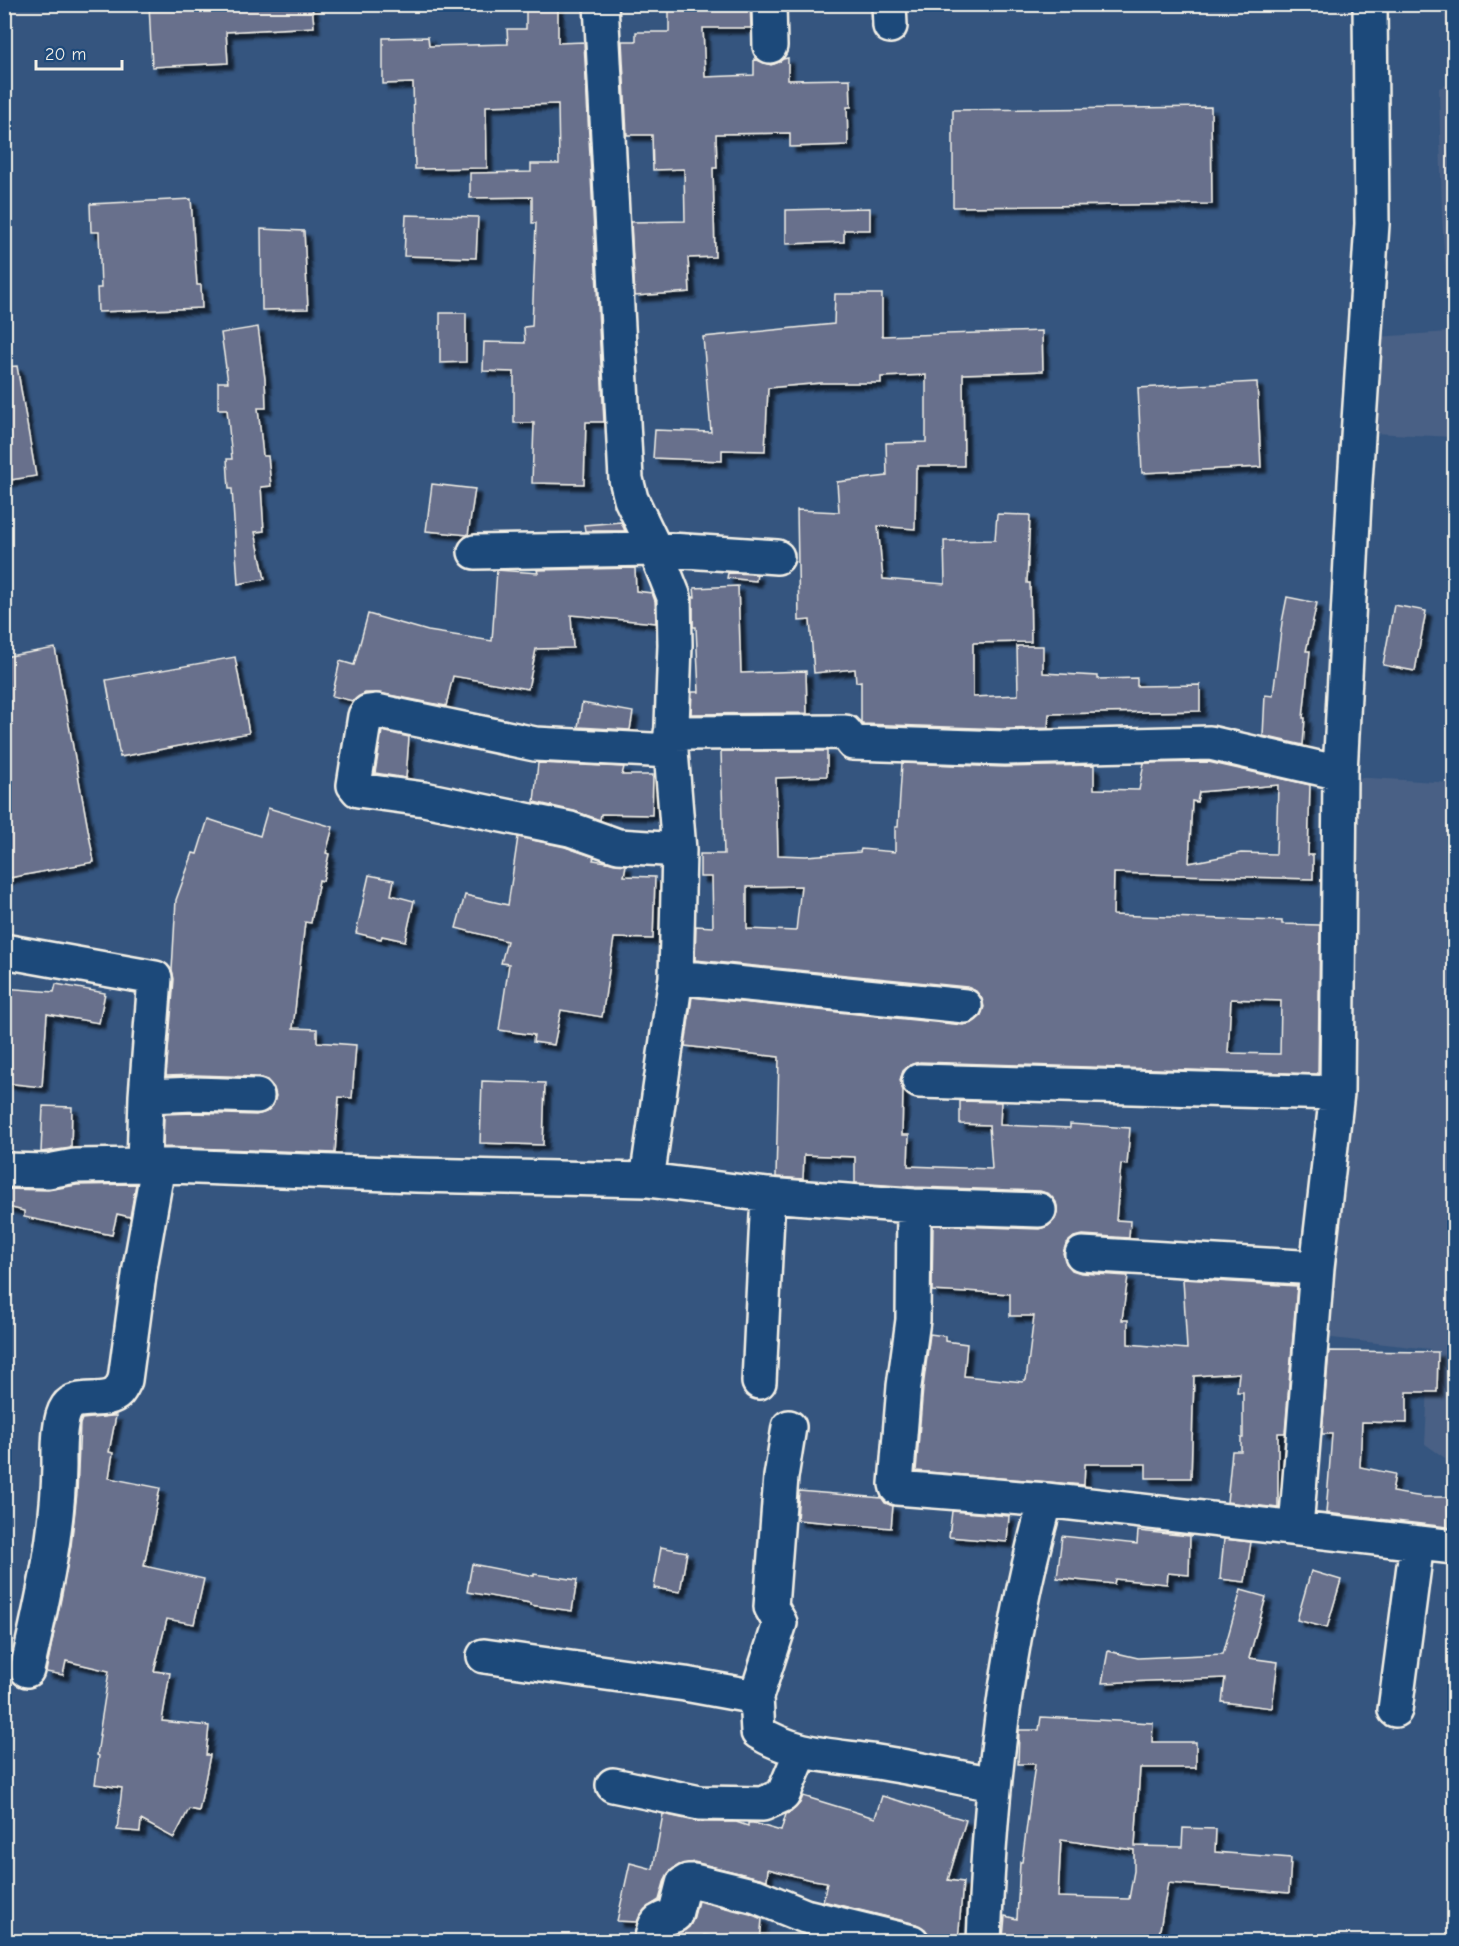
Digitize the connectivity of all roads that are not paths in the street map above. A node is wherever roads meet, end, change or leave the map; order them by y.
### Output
1 (601, 4) edge
2 (769, 4) edge
3 (1370, 4) edge
4 (770, 46) dead end
5 (655, 549) junction
6 (475, 552) dead end
7 (777, 556) dead end
8 (671, 742) junction
9 (1340, 773) junction
10 (679, 850) junction
11 (4, 951) edge
12 (676, 977) junction
13 (965, 1006) dead end
14 (919, 1081) dead end
15 (1336, 1093) junction
16 (146, 1096) junction
17 (257, 1096) dead end
18 (151, 1166) junction
19 (4, 1170) edge
20 (648, 1180) junction
21 (768, 1195) junction
22 (914, 1206) junction
23 (1039, 1210) dead end
24 (1082, 1254) dead end
25 (1317, 1268) junction
26 (759, 1382) dead end
27 (789, 1427) dead end
28 (1046, 1500) junction
29 (1296, 1528) junction
30 (1417, 1543) junction
31 (1455, 1547) edge
32 (484, 1656) dead end
33 (27, 1670) dead end
34 (756, 1697) junction
35 (1395, 1710) dead end
36 (801, 1752) junction
37 (994, 1784) junction
38 (613, 1785) dead end
39 (993, 1940) edge
40 (651, 1941) edge
41 (912, 1941) edge

1 - 5 street
2 - 4 street
3 - 9 street
5 - 6 street
5 - 7 street
5 - 8 street
8 - 9 street
8 - 10 street
8 - 10 street
9 - 15 street
10 - 12 street
11 - 16 street
12 - 13 street
12 - 20 street
14 - 15 street
15 - 25 street
16 - 17 street
16 - 18 street
18 - 19 street
18 - 20 street
18 - 33 street
20 - 21 street
21 - 22 street
21 - 26 street
22 - 23 street
22 - 28 street
24 - 25 street
25 - 29 street
27 - 34 street
28 - 29 street
28 - 37 street
29 - 30 street
30 - 31 street
30 - 35 street
32 - 34 street
34 - 36 street
36 - 37 street
36 - 38 street
37 - 39 street
40 - 41 street

